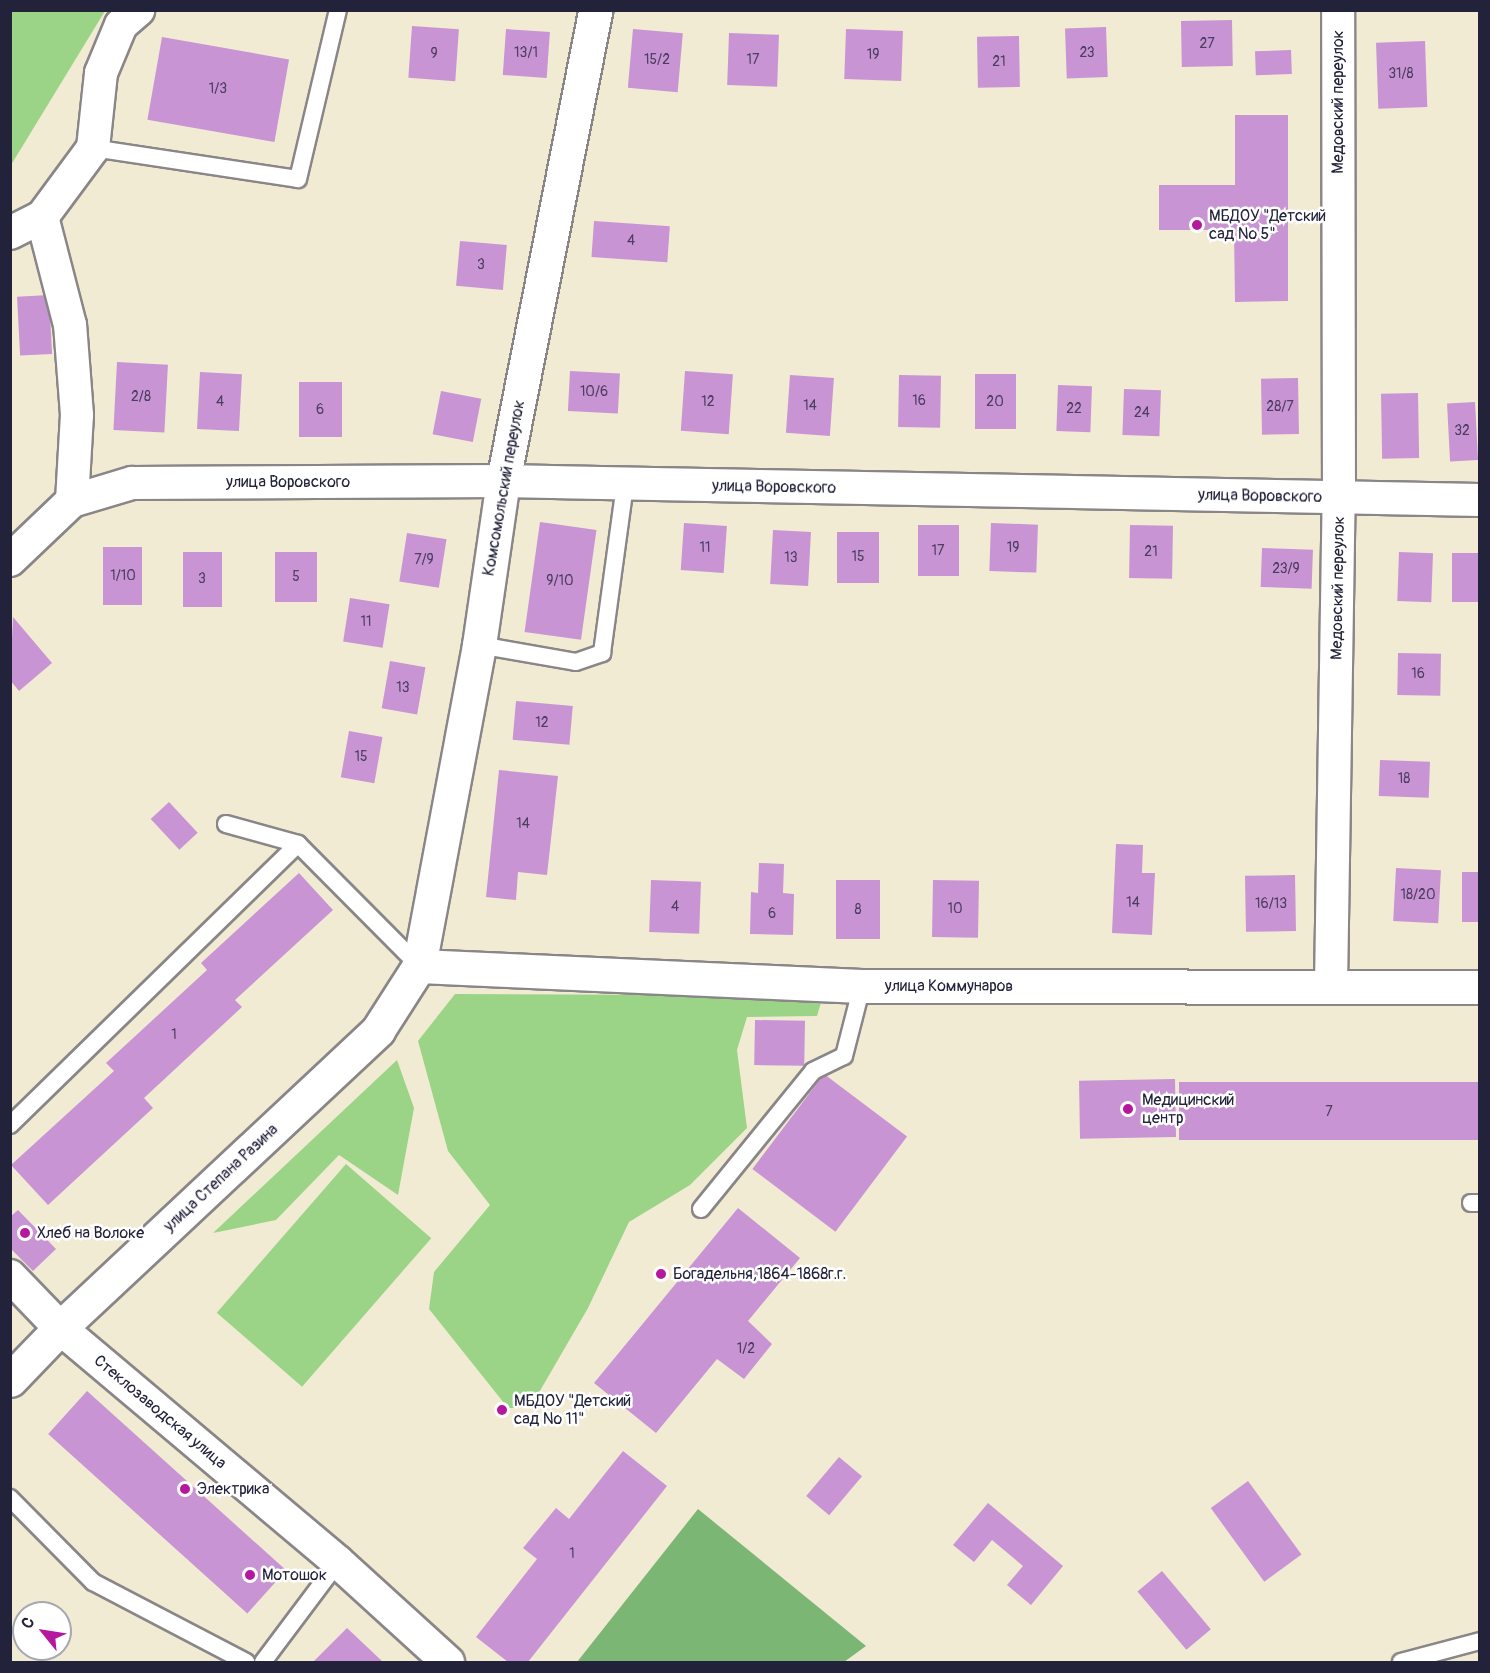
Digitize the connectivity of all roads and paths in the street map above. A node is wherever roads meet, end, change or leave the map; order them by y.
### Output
1 (138, 10) edge
2 (338, 10) edge
3 (595, 10) edge
4 (1338, 10) edge
5 (93, 148) junction
6 (42, 217) junction
7 (10, 233) edge
8 (503, 481) junction
9 (625, 485) junction
10 (1340, 498) junction
11 (1479, 500) edge
12 (72, 501) junction
13 (10, 560) edge
14 (479, 645) junction
15 (226, 824) dead end
16 (298, 844) junction
17 (419, 966) junction
18 (862, 986) junction
19 (1331, 986) junction
20 (1479, 987) edge
21 (10, 1125) edge
22 (701, 1209) dead end
23 (10, 1276) edge
24 (60, 1328) junction
25 (10, 1380) edge
26 (10, 1498) edge
27 (338, 1562) junction
28 (1479, 1641) edge
29 (246, 1662) edge
30 (263, 1662) edge
31 (448, 1662) edge
32 (1401, 1662) edge

1 - 5 street
2 - 5 lane
3 - 8 street, Комсомольский переулок
4 - 10 street, Медовский переулок
5 - 6 street
6 - 7 street
6 - 12 street
8 - 9 street, улица Воровского
8 - 12 street, улица Воровского
8 - 14 street, Комсомольский переулок
9 - 10 street, улица Воровского
9 - 14 lane
10 - 11 street, улица Воровского
10 - 19 street, Медовский переулок
12 - 13 street
14 - 17 street, Комсомольский переулок
15 - 16 lane
16 - 17 lane
16 - 21 lane
17 - 18 street, улица Коммунаров
17 - 24 street, улица Степана Разина
18 - 19 street, улица Коммунаров
18 - 22 lane
19 - 20 street, улица Коммунаров
23 - 24 street, Стеклозаводская улица
24 - 25 street, улица Степана Разина
24 - 27 street, Стеклозаводская улица
26 - 29 lane
27 - 30 lane
27 - 31 street, Стеклозаводская улица
28 - 32 lane

